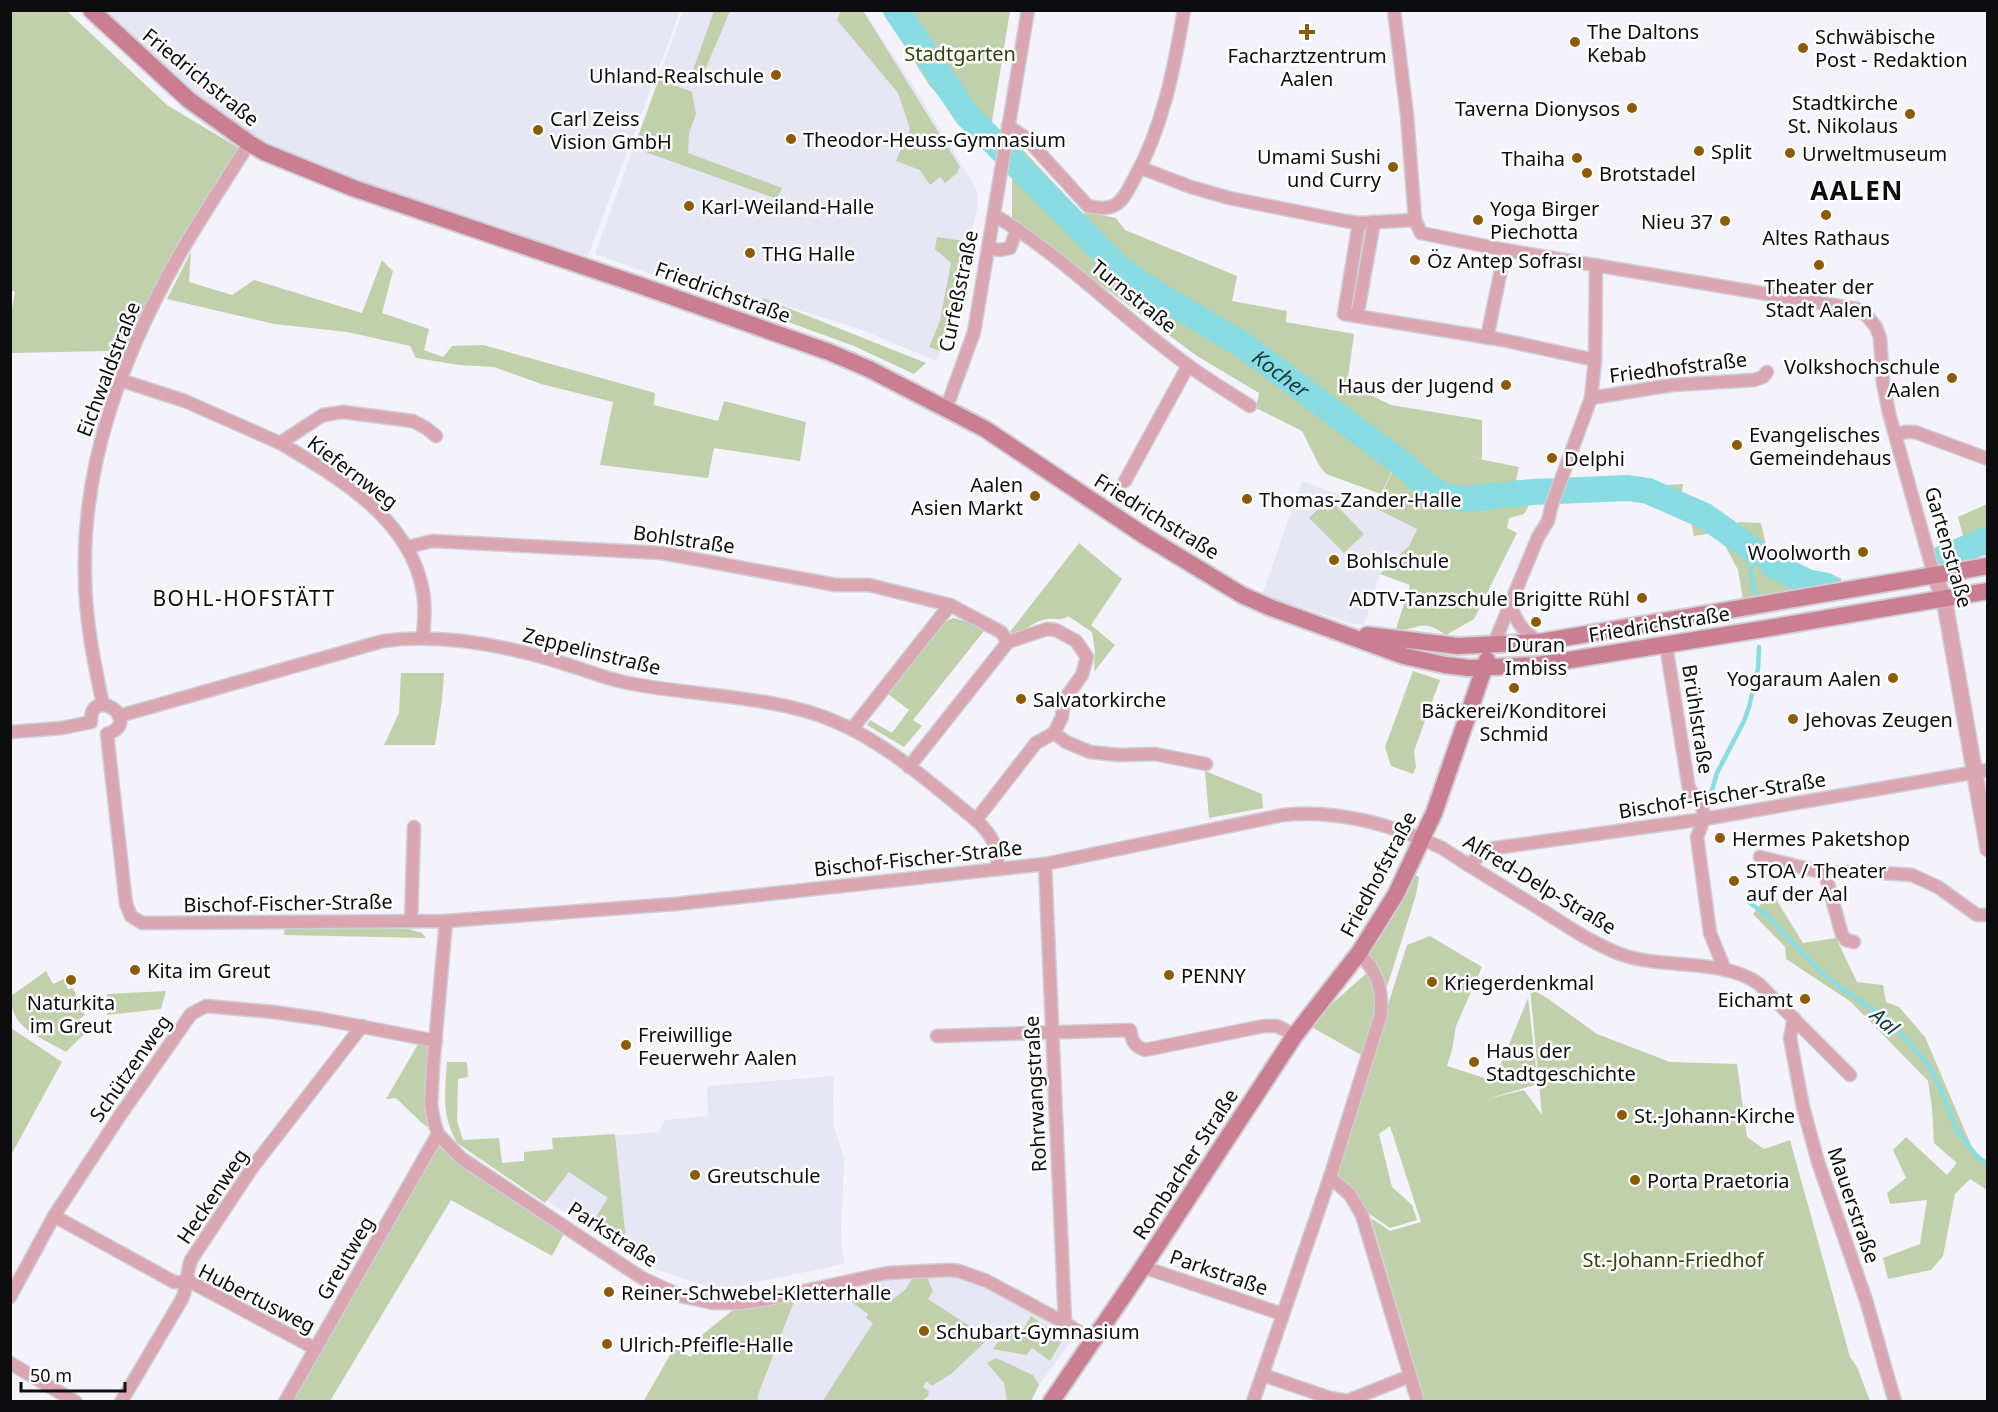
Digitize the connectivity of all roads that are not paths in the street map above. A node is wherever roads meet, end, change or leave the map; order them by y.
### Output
1 (91, 10) edge
2 (1028, 10) edge
3 (1184, 10) edge
4 (1394, 10) edge
5 (1007, 133) junction
6 (249, 143) junction
7 (1141, 168) junction
8 (994, 215) junction
9 (1415, 220) junction
10 (1374, 222) junction
11 (1359, 223) junction
12 (1017, 229) junction
13 (988, 248) junction
14 (1504, 250) junction
15 (1596, 265) junction
16 (1356, 316) junction
17 (1487, 338) junction
18 (1594, 360) junction
19 (1188, 366) junction
20 (1767, 372) dead end
21 (120, 380) junction
22 (1591, 398) junction
23 (1250, 406) dead end
24 (946, 409) junction
25 (1896, 435) junction
26 (435, 436) dead end
27 (280, 443) junction
28 (1988, 459) edge
29 (1125, 481) dead end
30 (408, 547) junction
31 (1988, 566) edge
32 (1934, 575) junction
33 (1988, 591) edge
34 (1944, 598) junction
35 (950, 604) junction
36 (1511, 606) junction
37 (1339, 631) junction
38 (423, 638) junction
39 (1545, 641) junction
40 (1008, 642) junction
41 (1666, 645) junction
42 (1493, 646) junction
43 (1551, 663) junction
44 (1484, 668) junction
45 (103, 705) junction
46 (119, 716) junction
47 (91, 722) junction
48 (852, 729) junction
49 (10, 732) edge
50 (1054, 733) junction
51 (107, 734) junction
52 (1206, 764) dead end
53 (909, 767) junction
54 (1981, 771) edge
55 (1704, 819) junction
56 (976, 820) junction
57 (414, 827) dead end
58 (1422, 839) junction
59 (1988, 849) edge
60 (1760, 857) dead end
61 (1045, 864) junction
62 (1468, 865) junction
63 (998, 868) junction
64 (1825, 873) junction
65 (1988, 915) edge
66 (411, 921) junction
67 (446, 921) junction
68 (1854, 942) dead end
69 (1359, 953) junction
70 (1725, 970) junction
71 (1794, 1018) junction
72 (362, 1026) junction
73 (1051, 1031) junction
74 (1294, 1035) junction
75 (937, 1036) dead end
76 (436, 1041) junction
77 (1850, 1075) dead end
78 (438, 1134) junction
79 (1330, 1177) junction
80 (54, 1216) junction
81 (1143, 1267) junction
82 (187, 1281) junction
83 (10, 1297) edge
84 (1282, 1314) junction
85 (1065, 1323) junction
86 (1093, 1341) junction
87 (316, 1349) junction
88 (10, 1363) edge
89 (1263, 1375) junction
90 (1410, 1376) junction
91 (76, 1401) edge
92 (121, 1401) edge
93 (285, 1401) edge
94 (1052, 1401) edge
95 (1253, 1401) edge
96 (1347, 1401) edge
97 (1418, 1401) edge
98 (1895, 1401) edge

1 - 6 main road, Friedrichstraße
2 - 5 street
3 - 7 street
4 - 9 street
5 - 7 street
5 - 8 street, Curfeßstraße
6 - 21 street, Eichwaldstraße
6 - 24 main road, Friedrichstraße
7 - 11 street
8 - 12 street, Turnstraße
8 - 13 street, Curfeßstraße
9 - 10 street
9 - 14 street, Gartenstraße
10 - 11 street
10 - 16 street
11 - 16 street
12 - 13 street
12 - 19 street, Turnstraße
13 - 24 street, Curfeßstraße
14 - 15 street, Gartenstraße
14 - 17 street
15 - 18 street, Friedhofstraße
15 - 25 street, Gartenstraße
16 - 17 street
17 - 18 street
18 - 22 street, Friedhofstraße
19 - 23 street, Turnstraße
19 - 29 street
20 - 22 street, Friedhofstraße
21 - 27 street, Kiefernweg
21 - 45 street, Eichwaldstraße
22 - 36 street, Friedhofstraße
24 - 37 main road, Friedrichstraße
25 - 28 street
25 - 32 street, Gartenstraße
26 - 27 street, Kiefernweg
27 - 30 street, Kiefernweg
30 - 35 street, Bohlstraße
30 - 38 street, Kiefernweg
31 - 32 main road, Friedrichstraße
32 - 34 street, Gartenstraße
32 - 39 main road, Friedrichstraße
33 - 34 main road, Friedrichstraße
34 - 41 main road, Friedrichstraße
34 - 54 street, Gartenstraße
35 - 40 street, Bohlstraße
35 - 48 street
36 - 39 street
36 - 42 street, Friedhofstraße
37 - 42 main road, Friedrichstraße
37 - 44 main road, Friedrichstraße
38 - 46 street, Zeppelinstraße
38 - 48 street, Zeppelinstraße
39 - 42 main road, Friedrichstraße
39 - 43 main road
40 - 50 street
40 - 53 street
41 - 43 main road, Friedrichstraße
41 - 55 street, Brühlstraße
42 - 44 main road, Friedhofstraße
43 - 44 main road, Friedrichstraße
44 - 58 main road, Friedhofstraße
45 - 46 street
45 - 47 street
46 - 51 street
47 - 49 street
47 - 51 street
48 - 53 street, Zeppelinstraße
50 - 52 street
50 - 56 street
51 - 66 street, Bischof-Fischer-Straße
53 - 56 street, Zeppelinstraße
54 - 55 street, Bischof-Fischer-Straße
54 - 59 street, Gartenstraße
55 - 62 street, Bischof-Fischer-Straße
55 - 70 street
56 - 63 street, Zeppelinstraße
57 - 66 street, Bischof-Fischer-Straße
58 - 61 street, Bischof-Fischer-Straße
58 - 62 street, Alfred-Delp-Straße
58 - 69 main road, Friedhofstraße
60 - 64 street
61 - 63 street, Bischof-Fischer-Straße
61 - 73 street, Rohrwangstraße
62 - 70 street, Alfred-Delp-Straße
63 - 67 street, Bischof-Fischer-Straße
64 - 65 street
64 - 68 street
66 - 67 street, Bischof-Fischer-Straße
67 - 76 street
69 - 74 main road, Rombacher Straße
69 - 79 street, Friedhofstraße
70 - 71 street, Alfred-Delp-Straße
71 - 77 street, Alfred-Delp-Straße
71 - 98 street, Mauerstraße
72 - 76 street, Schützenweg
72 - 80 street, Schützenweg
72 - 82 street, Heckenweg
73 - 74 street
73 - 75 street
73 - 85 street, Rohrwangstraße
74 - 81 main road, Rombacher Straße
76 - 78 street
78 - 85 street, Parkstraße
78 - 87 street, Greutweg
79 - 84 street, Friedhofstraße
79 - 90 street
80 - 82 street, Hubertusweg
80 - 83 street, Schützenweg
81 - 84 street, Parkstraße
81 - 86 main road, Rombacher Straße
82 - 87 street, Hubertusweg
82 - 92 street, Heckenweg
84 - 89 street, Friedhofstraße
85 - 86 street, Parkstraße
86 - 94 main road, Rombacher Straße
87 - 93 street, Greutweg
88 - 91 street
89 - 95 street, Friedhofstraße
89 - 96 street
90 - 96 street
90 - 97 street

